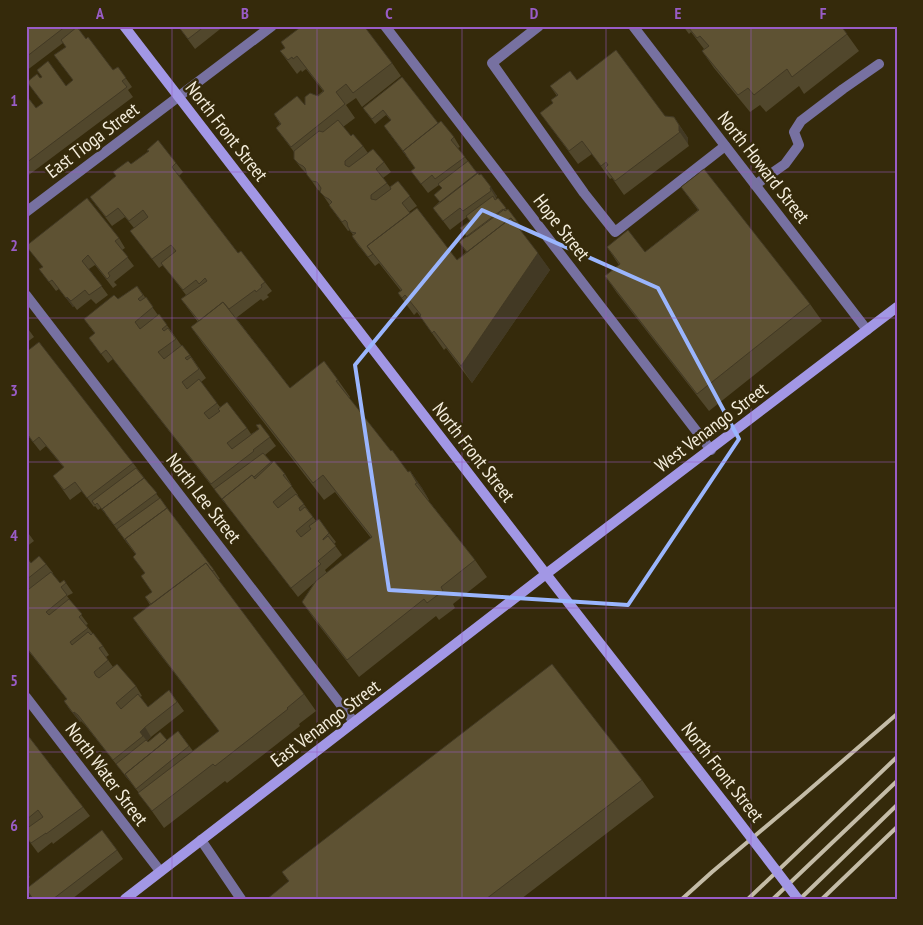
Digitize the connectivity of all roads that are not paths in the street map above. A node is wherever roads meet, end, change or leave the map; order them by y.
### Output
1 (124, 26) edge
2 (272, 26) edge
3 (385, 26) edge
4 (539, 26) edge
5 (633, 26) edge
6 (879, 64) dead end
7 (178, 96) junction
8 (725, 146) junction
9 (755, 184) junction
10 (26, 212) edge
11 (26, 295) edge
12 (897, 307) edge
13 (867, 330) junction
14 (711, 450) junction
15 (546, 574) junction
16 (26, 697) edge
17 (354, 722) junction
18 (200, 840) junction
19 (160, 871) junction
20 (125, 899) edge
21 (241, 899) edge
22 (798, 899) edge

1 - 7 street, North Front Street
2 - 7 street, East Tioga Street
3 - 14 street, Hope Street
4 - 8 street
5 - 8 street, North Howard Street
6 - 9 street
7 - 10 street, East Tioga Street
7 - 15 street, North Front Street
8 - 9 street, North Howard Street
9 - 13 street, North Howard Street
11 - 17 street, North Lee Street
12 - 13 street, West Venango Street
13 - 14 street, West Venango Street
14 - 15 street, West Venango Street
15 - 17 street, East Venango Street
15 - 22 street, North Front Street, bridge
16 - 19 street, North Water Street
17 - 18 street, East Venango Street
18 - 19 street, East Venango Street
18 - 21 street
19 - 20 street, East Venango Street

